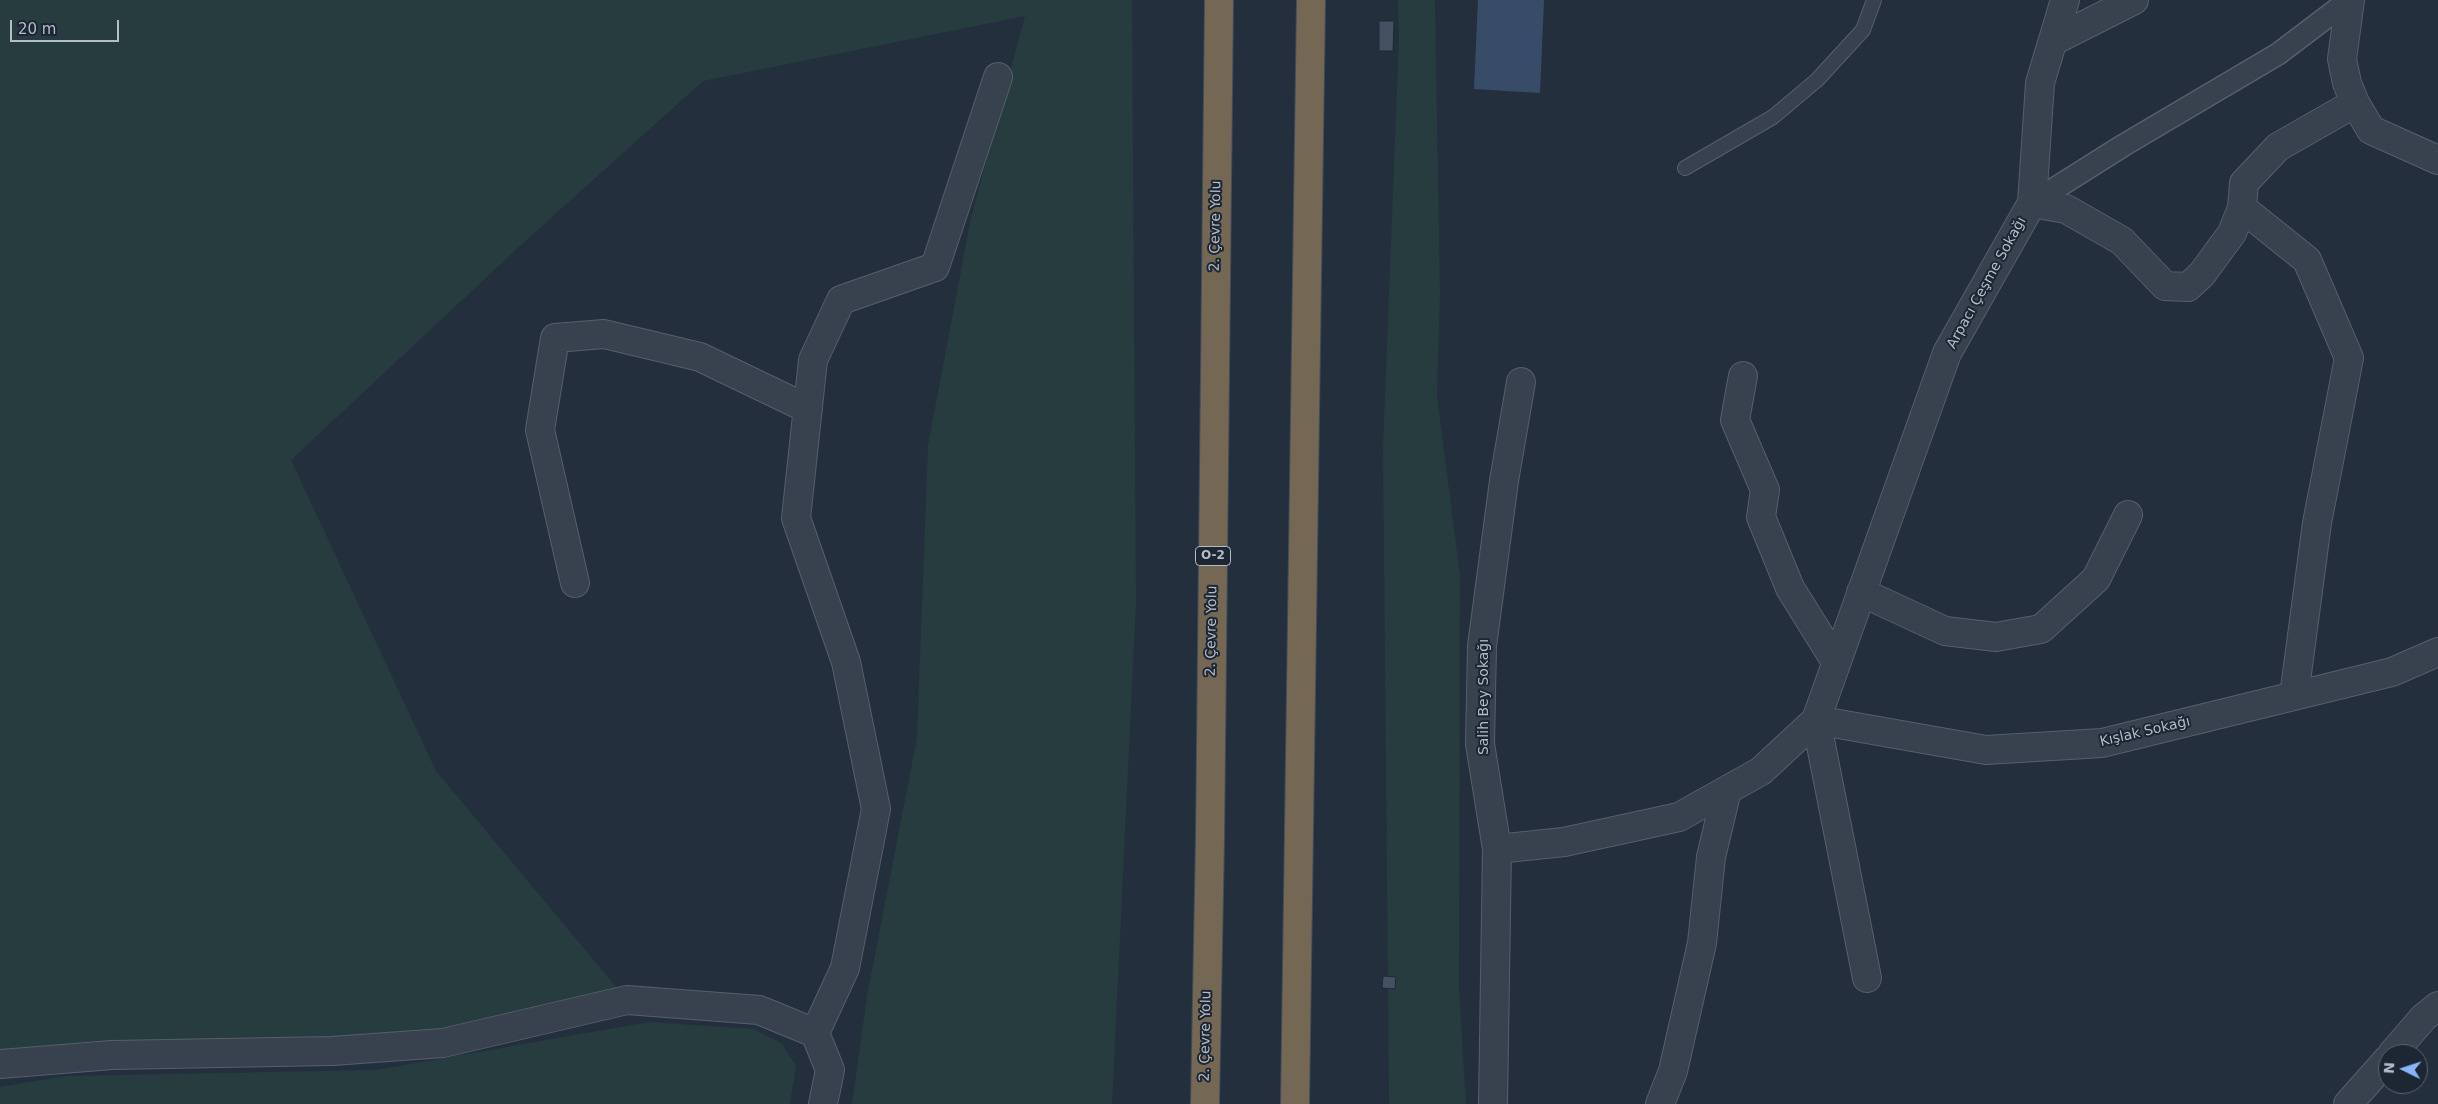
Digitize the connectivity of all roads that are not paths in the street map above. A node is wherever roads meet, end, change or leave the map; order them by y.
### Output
1 (1874, 0) edge
2 (2065, 0) edge
3 (2134, 0) edge
4 (2349, 1) edge
5 (1219, 4) edge
6 (1311, 4) edge
7 (2053, 41) junction
8 (998, 77) dead end
9 (2355, 103) junction
10 (2438, 160) edge
11 (1686, 168) dead end
12 (2032, 202) junction
13 (2242, 208) junction
14 (1743, 376) dead end
15 (1521, 382) dead end
16 (808, 408) junction
17 (2128, 515) dead end
18 (575, 583) dead end
19 (1861, 592) junction
20 (2438, 652) edge
21 (1836, 662) junction
22 (2294, 696) junction
23 (1816, 720) junction
24 (1727, 790) junction
25 (1497, 849) junction
26 (1867, 978) dead end
27 (2438, 1006) edge
28 (815, 1033) junction
29 (2401, 1044) edge
30 (0, 1064) edge
31 (2378, 1070) edge
32 (823, 1104) edge
33 (1205, 1104) edge
34 (1295, 1104) edge
35 (1493, 1104) edge
36 (1660, 1104) edge
37 (2348, 1104) edge

1 - 11 lane
2 - 7 street
3 - 7 street
4 - 9 street
4 - 12 street, Arpacı Çeşme Sokağı
5 - 33 highway, 2. Çevre Yolu / O-2
6 - 34 highway
7 - 12 street
8 - 16 street
9 - 10 street
9 - 13 street
12 - 13 street
12 - 19 street, Arpacı Çeşme Sokağı
13 - 22 street
14 - 21 street
15 - 25 street, Salih Bey Sokağı
16 - 18 street
16 - 28 street
17 - 19 street
19 - 21 street, Arpacı Çeşme Sokağı
20 - 22 street, Kışlak Sokağı
21 - 23 street, Arpacı Çeşme Sokağı
22 - 23 street, Kışlak Sokağı
23 - 24 street
23 - 26 street
24 - 25 street
24 - 36 street
25 - 35 street, Salih Bey Sokağı
27 - 29 street
28 - 30 street
28 - 32 street
31 - 37 street

